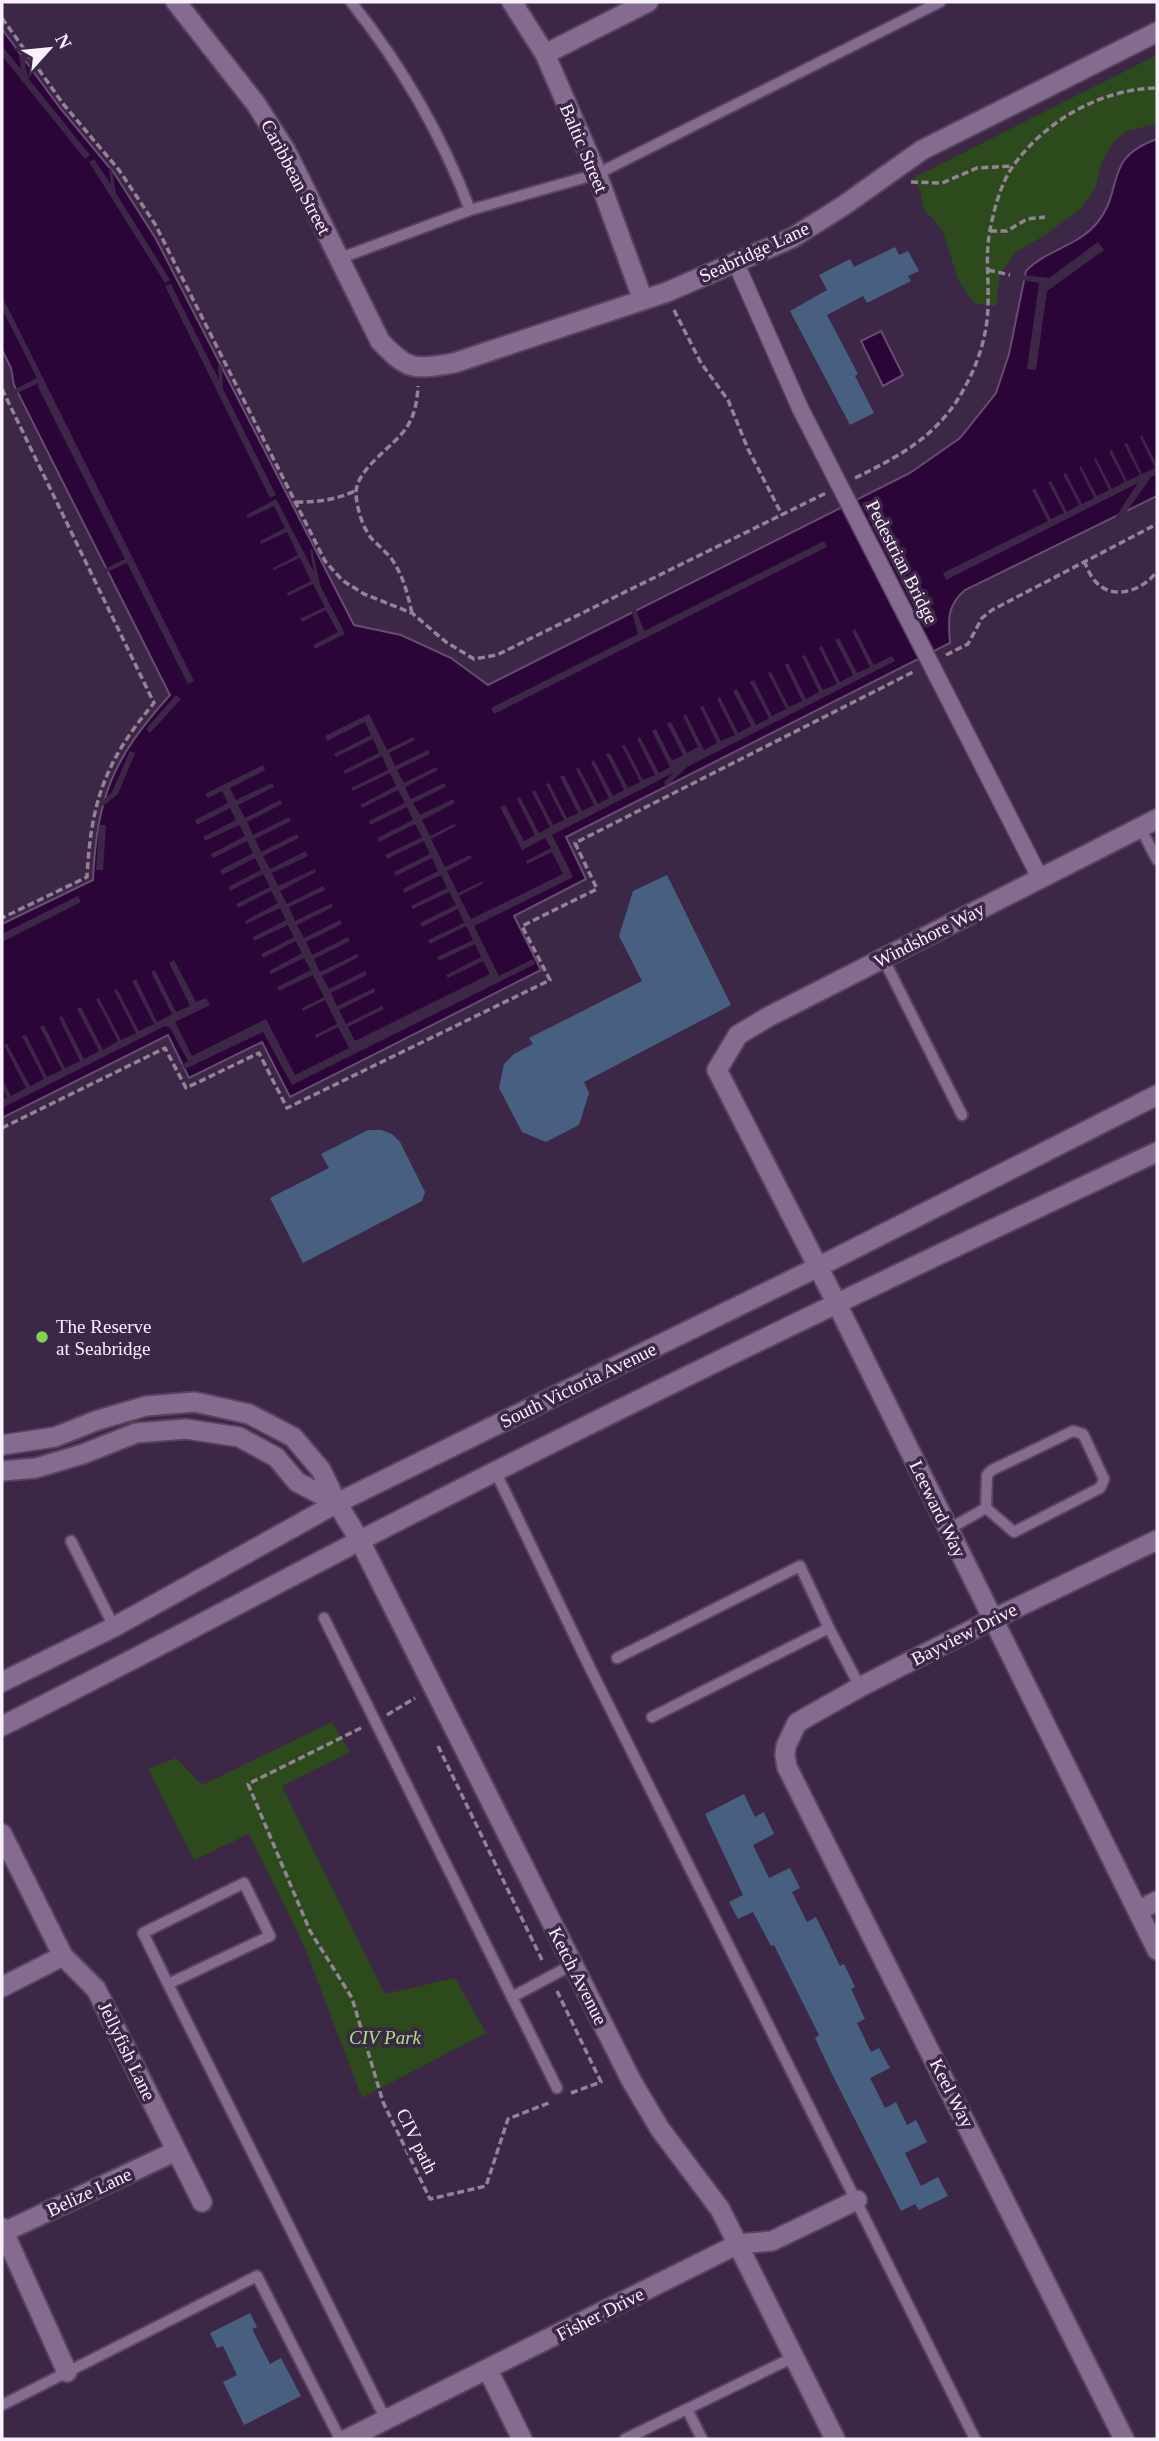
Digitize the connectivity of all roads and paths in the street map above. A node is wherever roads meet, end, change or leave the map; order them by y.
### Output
1 (176, 2) edge
2 (351, 2) edge
3 (512, 2) edge
4 (648, 2) edge
5 (940, 2) edge
6 (2, 18) edge
7 (1157, 32) edge
8 (545, 54) junction
9 (1157, 88) edge
10 (1013, 167) junction
11 (597, 174) junction
12 (886, 174) junction
13 (470, 210) junction
14 (1045, 217) dead end
15 (990, 231) junction
16 (338, 259) junction
17 (735, 261) junction
18 (988, 270) junction
19 (1010, 275) dead end
20 (667, 292) junction
21 (643, 300) junction
22 (400, 362) joint
23 (419, 369) junction
24 (2, 389) edge
25 (855, 478) dead end
26 (355, 491) junction
27 (830, 491) dead end
28 (296, 502) junction
29 (782, 514) junction
30 (1157, 524) edge
31 (1084, 561) junction
32 (1157, 571) edge
33 (412, 612) junction
34 (944, 657) dead end
35 (919, 669) dead end
36 (1149, 823) edge
37 (1157, 860) edge
38 (1040, 878) junction
39 (2, 918) edge
40 (883, 958) junction
41 (717, 1069) joint
42 (1157, 1095) edge
43 (962, 1115) dead end
44 (2, 1128) edge
45 (1157, 1152) edge
46 (818, 1268) junction
47 (836, 1302) junction
48 (2, 1445) edge
49 (2, 1471) edge
50 (496, 1473) junction
51 (337, 1503) junction
52 (986, 1508) junction
53 (947, 1530) junction
54 (1157, 1540) edge
55 (71, 1541) dead end
56 (359, 1541) junction
57 (324, 1618) dead end
58 (993, 1619) junction
59 (114, 1626) junction
60 (830, 1628) junction
61 (617, 1658) dead end
62 (2, 1682) edge
63 (860, 1687) junction
64 (415, 1699) dead end
65 (652, 1717) dead end
66 (375, 1721) junction
67 (2, 1726) edge
68 (433, 1735) dead end
69 (786, 1746) joint
70 (2, 1834) edge
71 (1157, 1901) edge
72 (1138, 1911) junction
73 (1157, 1950) edge
74 (63, 1956) junction
75 (572, 1965) junction
76 (550, 1976) junction
77 (168, 1984) junction
78 (2, 1987) edge
79 (512, 1997) junction
80 (560, 2092) joint
81 (552, 2101) dead end
82 (176, 2151) junction
83 (857, 2200) junction
84 (202, 2202) dead end
85 (2, 2231) edge
86 (738, 2244) junction
87 (794, 2357) junction
88 (488, 2370) junction
89 (67, 2372) junction
90 (2, 2405) edge
91 (687, 2409) junction
92 (386, 2420) junction
93 (340, 2439) edge
94 (347, 2439) edge
95 (522, 2439) edge
96 (625, 2439) edge
97 (702, 2439) edge
98 (835, 2439) edge
99 (975, 2439) edge
100 (1124, 2439) edge

1 - 16 street, Caribbean Street
2 - 13 lane
3 - 8 street, Baltic Street
4 - 8 street
5 - 11 lane
6 - 28 path
7 - 12 street, Seabridge Lane
8 - 11 street, Baltic Street
9 - 10 path
10 - 12 path
10 - 15 path
11 - 13 lane
11 - 21 street, Baltic Street
12 - 17 street, Seabridge Lane
13 - 16 lane
14 - 15 path
15 - 18 path
16 - 22 street, Caribbean Street
17 - 20 street, Seabridge Lane
17 - 38 street, Pedestrian Bridge, bridge
18 - 19 path
18 - 25 path
20 - 21 street, Seabridge Lane
20 - 29 path
21 - 23 street, Seabridge Lane
22 - 23 street, Seabridge Lane
23 - 26 path
24 - 39 path
26 - 28 path
26 - 33 path
27 - 29 path
28 - 33 path
29 - 33 path
30 - 31 path
31 - 32 path
31 - 34 path
35 - 44 path
36 - 37 lane
36 - 38 street, Windshore Way
38 - 40 street, Windshore Way
40 - 41 street, Windshore Way
40 - 43 lane
41 - 46 street, Leeward Way
42 - 46 street, South Victoria Avenue
45 - 47 street
46 - 47 street, Leeward Way
46 - 51 street, South Victoria Avenue
47 - 50 street
47 - 53 street, Leeward Way
48 - 51 street, Ketch Avenue
49 - 51 street
50 - 56 street
50 - 83 lane
51 - 56 street, Ketch Avenue
51 - 59 street, South Victoria Avenue
52 - 52 lane
52 - 53 lane
53 - 58 street, Leeward Way
54 - 58 street, Bayview Drive
55 - 59 lane
56 - 67 street
56 - 75 street, Ketch Avenue
57 - 66 lane
58 - 63 street, Bayview Drive
58 - 72 street, Leeward Way
59 - 62 street, South Victoria Avenue
60 - 61 lane
60 - 63 lane
60 - 65 lane
63 - 69 street, Bayview Drive
64 - 66 path, CIV path
66 - 79 lane
66 - 81 path, CIV path
68 - 76 path
69 - 100 street, Keel Way
70 - 74 street, Jellyfish Lane
71 - 72 street
72 - 73 street, Leeward Way
74 - 78 street
74 - 82 street, Jellyfish Lane
75 - 76 lane
75 - 86 street, Ketch Avenue
76 - 79 lane
76 - 80 path
77 - 77 lane
77 - 92 lane
79 - 80 lane
82 - 84 street, Jellyfish Lane
82 - 85 street, Belize Lane
83 - 86 street, Fisher Drive
83 - 99 lane
85 - 89 street
86 - 87 street, Ketch Avenue
86 - 88 street, Fisher Drive
87 - 91 lane
87 - 98 street, Ketch Avenue
88 - 92 street, Fisher Drive
88 - 95 street
89 - 90 lane
89 - 93 lane
91 - 96 lane
91 - 97 lane
92 - 94 street, Fisher Drive

